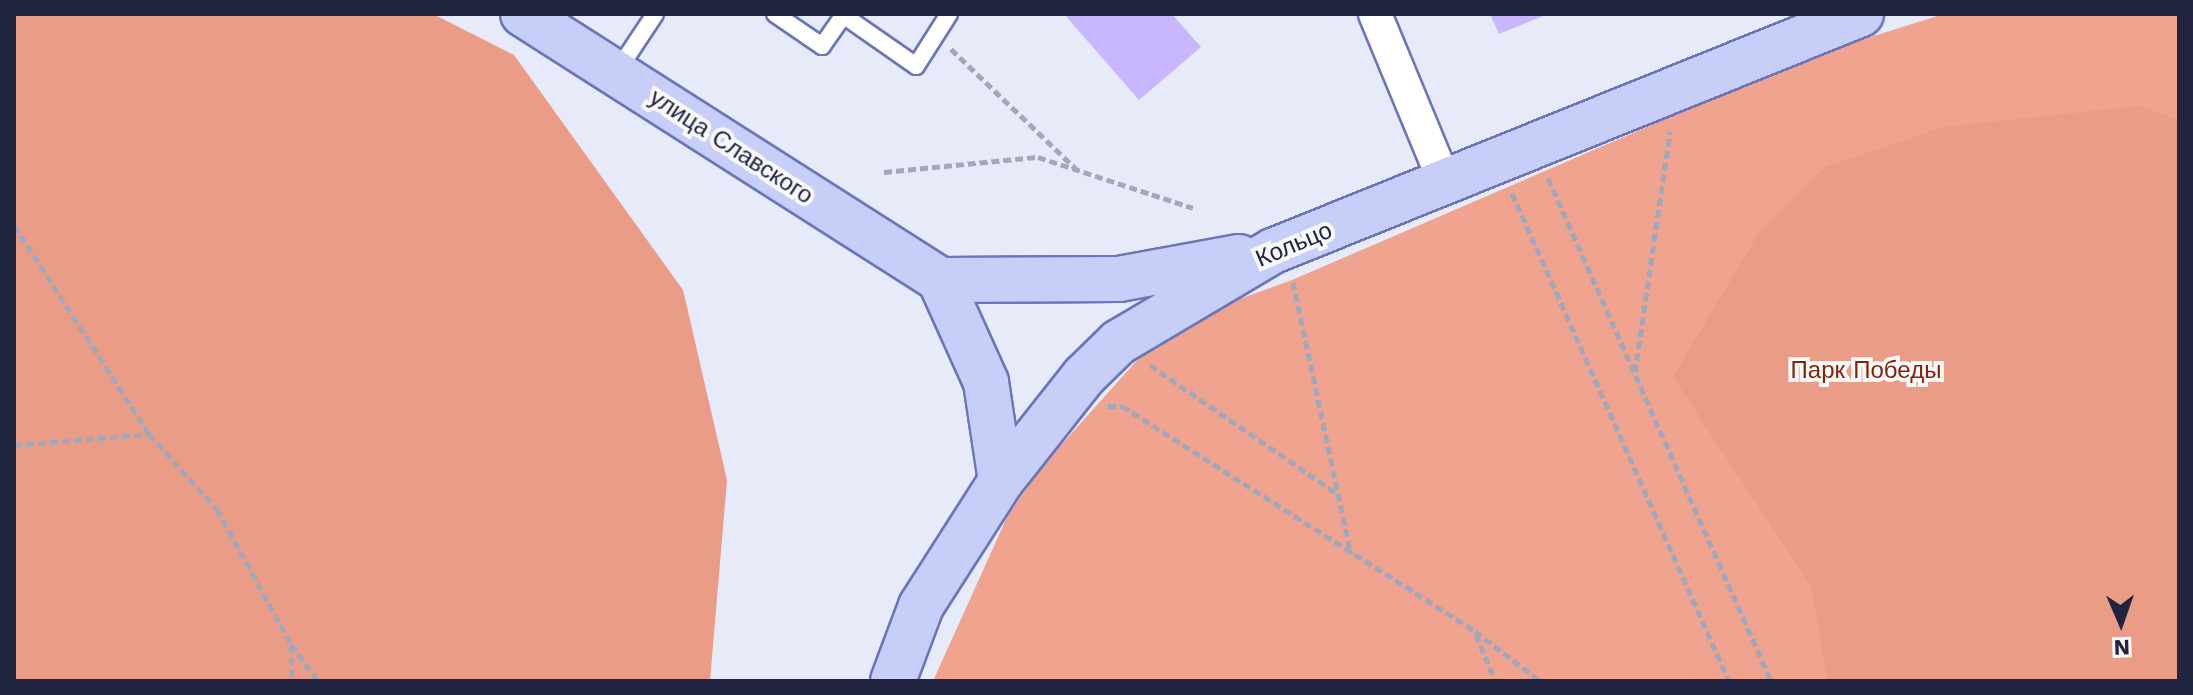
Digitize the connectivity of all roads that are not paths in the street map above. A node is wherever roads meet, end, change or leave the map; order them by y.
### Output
1 (523, 14) edge
2 (655, 14) edge
3 (775, 14) edge
4 (949, 14) edge
5 (1375, 14) edge
6 (1861, 14) edge
7 (844, 15) edge
8 (616, 73) junction
9 (1446, 185) junction
10 (1282, 266) junction
11 (940, 280) junction
12 (1001, 481) junction
13 (893, 681) edge

1 - 8 main road, улица Славского
2 - 8 lane
3 - 7 lane
4 - 7 lane
5 - 9 street
6 - 9 main road, Кольцо
8 - 11 main road, улица Славского
9 - 10 main road, Кольцо
10 - 11 main road
10 - 12 main road, Кольцо
11 - 12 main road
12 - 13 main road, Кольцо

